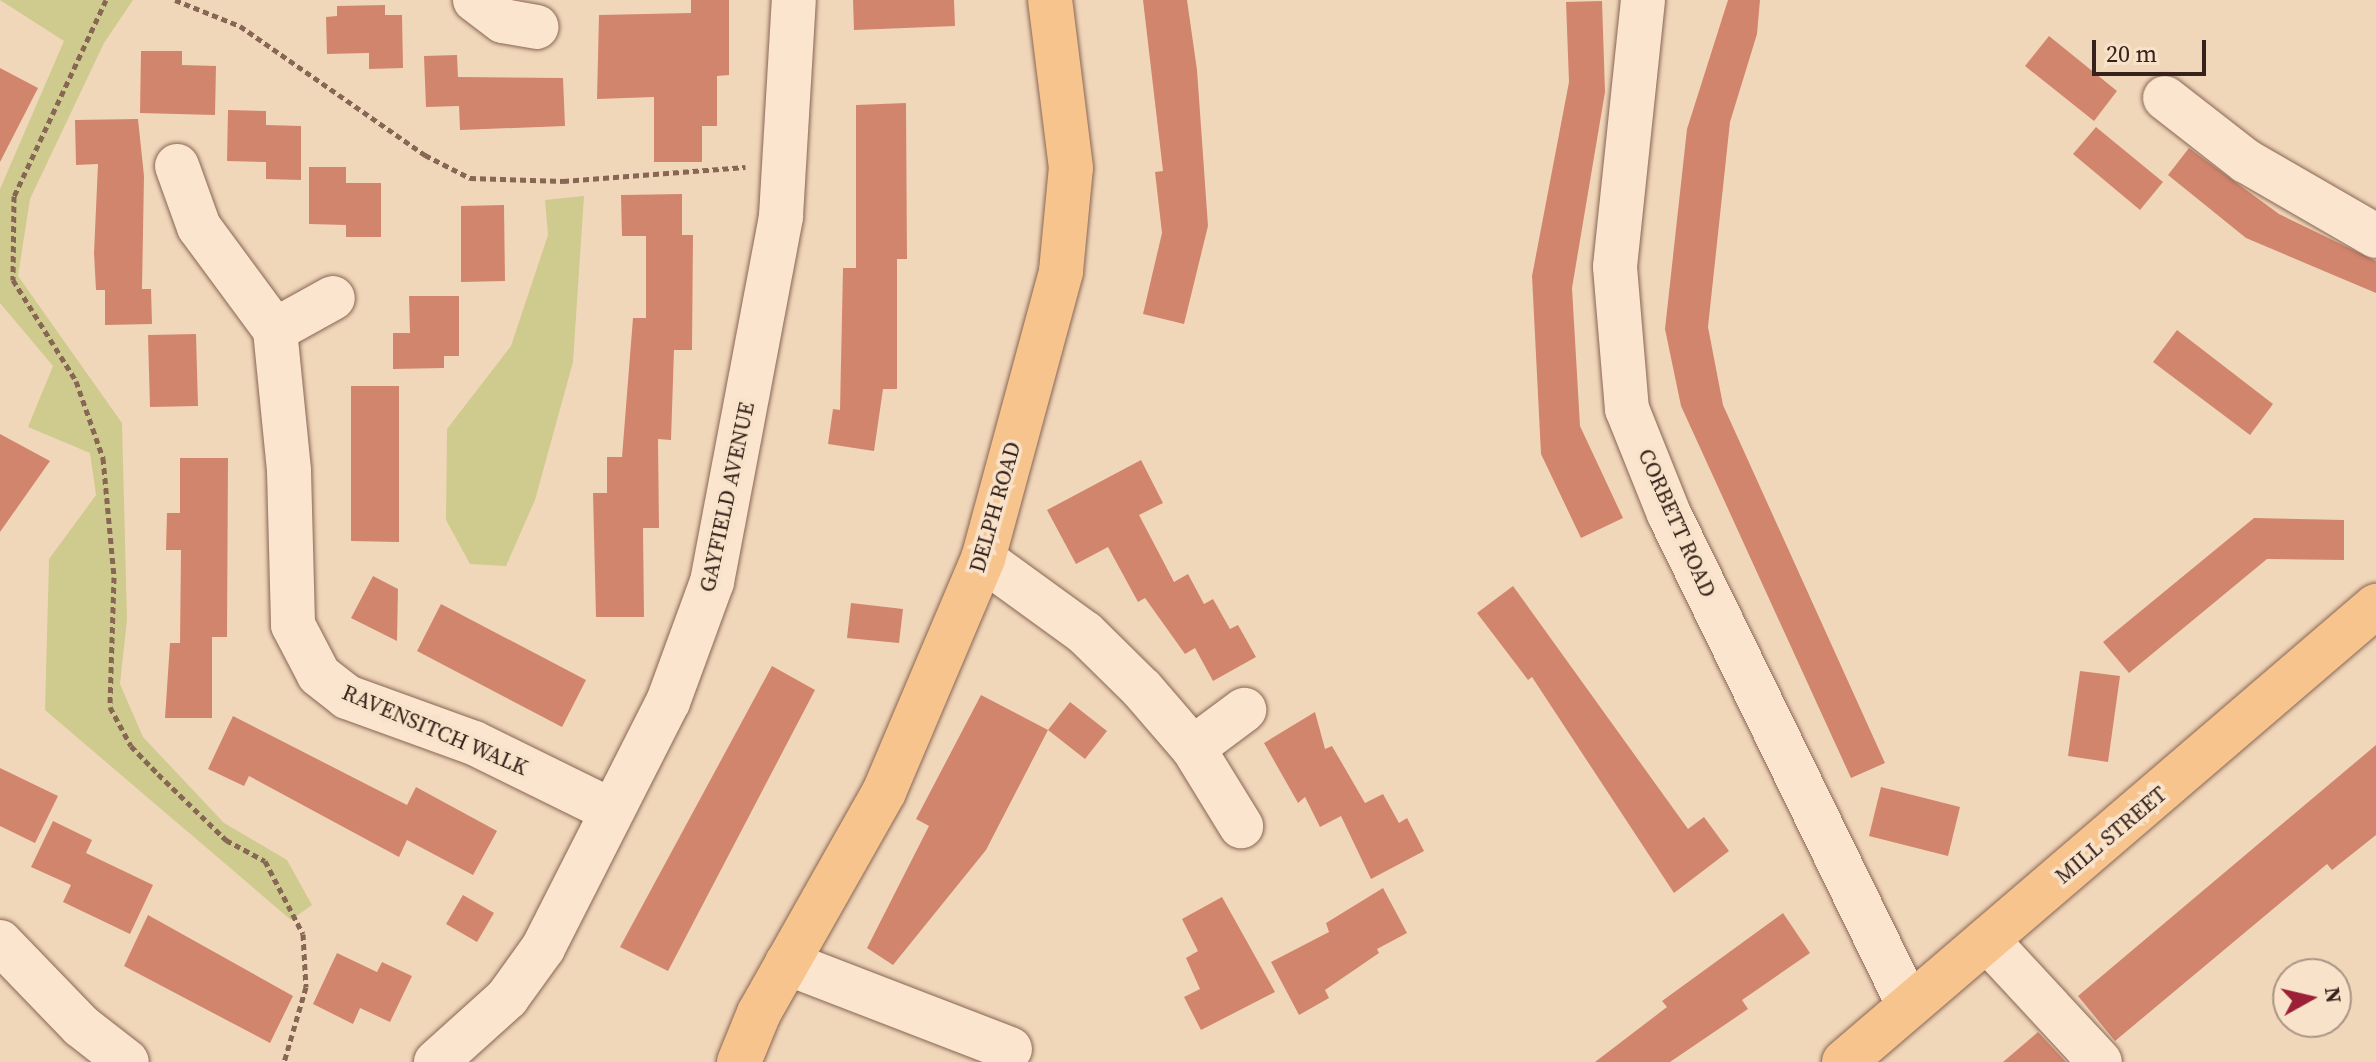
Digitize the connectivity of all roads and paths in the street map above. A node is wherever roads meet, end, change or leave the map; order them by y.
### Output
1 (106, 0) edge
2 (175, 0) edge
3 (475, 0) edge
4 (794, 0) edge
5 (1050, 0) edge
6 (1643, 0) edge
7 (536, 27) dead end
8 (2165, 98) dead end
9 (786, 163) junction
10 (177, 166) dead end
11 (2376, 236) edge
12 (333, 298) dead end
13 (275, 330) junction
14 (983, 559) junction
15 (2376, 606) edge
16 (1244, 710) dead end
17 (1193, 748) junction
18 (610, 810) junction
19 (1241, 826) dead end
20 (1987, 940) junction
21 (0, 942) edge
22 (787, 963) junction
23 (1909, 1006) junction
24 (1010, 1049) dead end
25 (127, 1062) edge
26 (284, 1062) edge
27 (436, 1062) edge
28 (739, 1062) edge
29 (1844, 1062) edge
30 (2100, 1062) edge

1 - 26 path
2 - 9 path
3 - 7 street
4 - 9 street, GAYFIELD AVENUE
5 - 14 main road, DELPH ROAD
6 - 23 street, CORBETT ROAD
8 - 11 street
9 - 18 street, GAYFIELD AVENUE
10 - 13 street
12 - 13 street
13 - 18 street, RAVENSITCH WALK
14 - 17 street
14 - 22 main road, DELPH ROAD
15 - 20 main road, MILL STREET
16 - 17 street
17 - 19 street
18 - 27 street, GAYFIELD AVENUE
20 - 23 main road, MILL STREET
20 - 30 street
21 - 25 street
22 - 24 street
22 - 28 main road, DELPH ROAD
23 - 29 main road, MILL STREET

